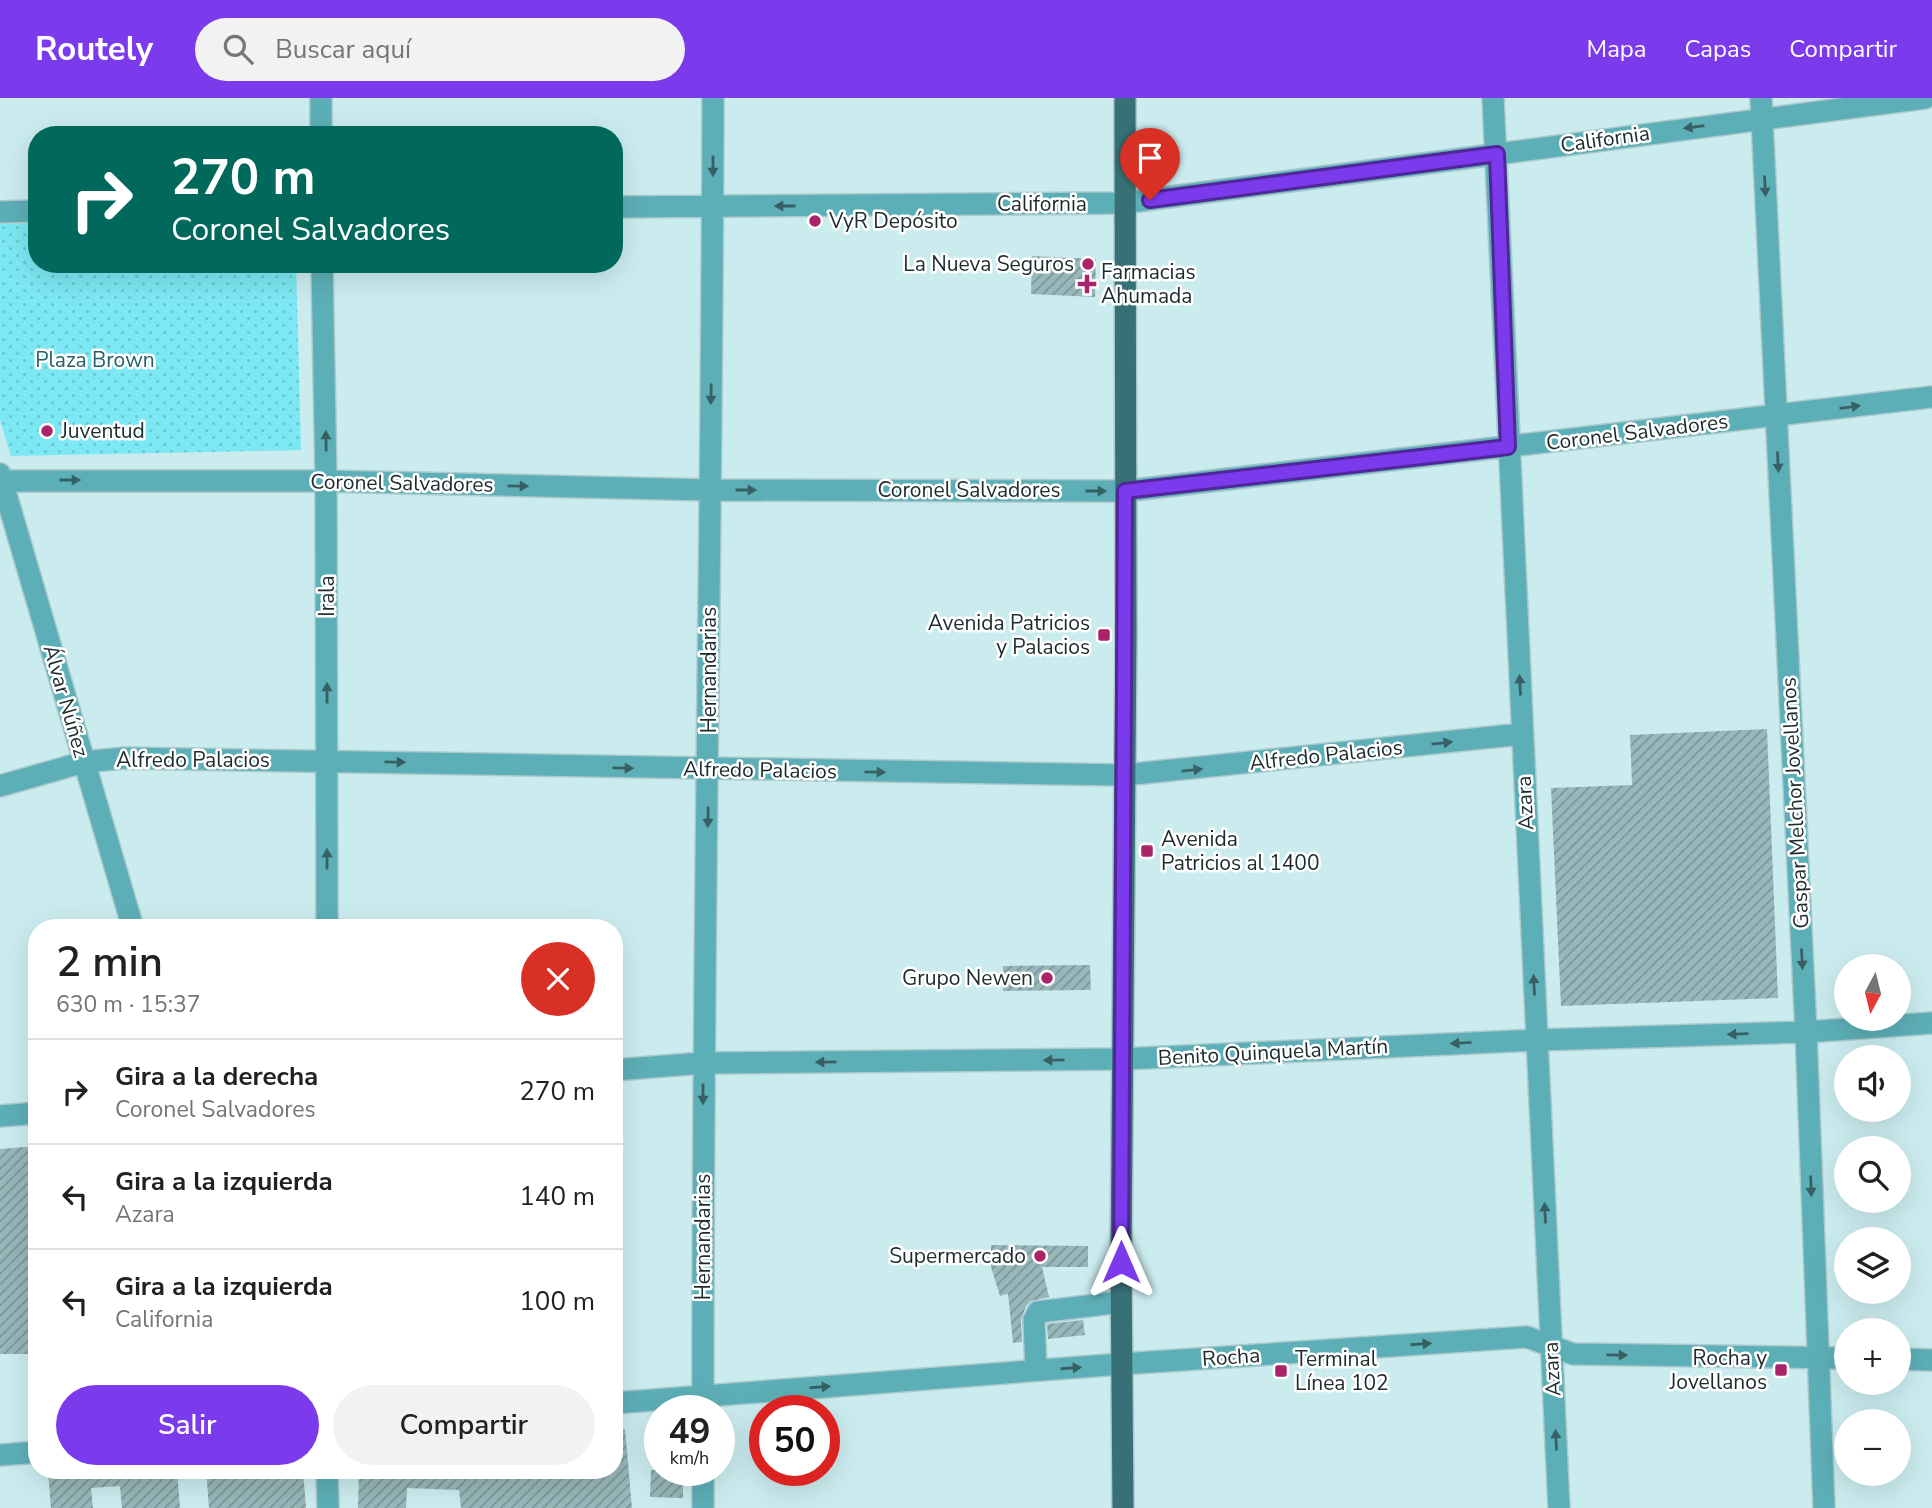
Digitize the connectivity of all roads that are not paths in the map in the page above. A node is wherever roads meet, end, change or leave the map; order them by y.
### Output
1 (321, 98) edge
2 (713, 98) edge
3 (1125, 98) edge
4 (1493, 98) edge
5 (1925, 98) edge
6 (1762, 108) edge
7 (321, 126) edge
8 (1497, 154) junction
9 (1123, 204) junction
10 (623, 207) edge
11 (713, 207) junction
12 (28, 211) edge
13 (0, 212) edge
14 (322, 273) edge
15 (1932, 397) edge
16 (1776, 415) junction
17 (1508, 447) junction
18 (1, 478) edge
19 (326, 481) junction
20 (710, 490) junction
21 (1125, 491) junction
22 (1522, 734) junction
23 (327, 761) junction
24 (84, 762) junction
25 (709, 770) junction
26 (1124, 775) junction
27 (0, 786) edge
28 (129, 919) edge
29 (327, 919) edge
30 (1932, 1023) edge
31 (1806, 1032) junction
32 (1537, 1040) junction
33 (1122, 1059) junction
34 (703, 1063) junction
35 (623, 1069) edge
36 (28, 1114) edge
37 (0, 1116) edge
38 (1121, 1301) junction
39 (1551, 1345) junction
40 (1818, 1357) junction
41 (1834, 1358) edge
42 (1911, 1359) edge
43 (1932, 1360) edge
44 (1121, 1364) junction
45 (1036, 1370) junction
46 (703, 1395) edge
47 (735, 1400) edge
48 (623, 1403) edge
49 (644, 1403) edge
50 (28, 1453) edge
51 (0, 1455) edge
52 (327, 1479) edge
53 (703, 1486) edge
54 (328, 1508) edge
55 (703, 1508) edge
56 (1123, 1508) edge
57 (1559, 1508) edge
58 (1824, 1508) edge

1 - 7 street
2 -> 11 street, Hernandarias
3 - 9 main road
4 - 8 street, Azara
5 - 6 street, California
6 -> 8 street, California
6 -> 16 street, Gaspar Melchor Jovellanos
8 - 9 street, California
8 - 17 street, Azara
9 -> 11 street, California
9 - 21 main road
10 - 11 street, California
11 -> 20 street, Hernandarias
12 - 13 street
19 -> 14 street, Irala
16 -> 15 street, Coronel Salvadores
16 - 17 street, Coronel Salvadores
16 -> 31 street, Gaspar Melchor Jovellanos
17 - 21 street, Coronel Salvadores
22 -> 17 street, Azara
18 -> 19 street, Coronel Salvadores
18 - 24 street, Álvar Núñez
19 -> 20 street, Coronel Salvadores
23 -> 19 street, Irala
20 -> 21 street, Coronel Salvadores
20 - 25 street, Hernandarias
21 - 26 main road
26 -> 22 street, Alfredo Palacios
32 -> 22 street, Azara
23 - 24 street, Alfredo Palacios
23 -> 25 street, Alfredo Palacios
29 -> 23 street, Irala
24 - 27 street, Alfredo Palacios
24 - 28 street, Álvar Núñez
25 -> 26 street, Alfredo Palacios
25 -> 34 street, Hernandarias
26 - 33 main road
30 - 31 street, Benito Quinquela Martín
31 -> 32 street, Benito Quinquela Martín
31 -> 40 street, Gaspar Melchor Jovellanos
32 -> 33 street, Benito Quinquela Martín
39 -> 32 street, Azara
33 -> 34 street, Benito Quinquela Martín
33 - 38 main road
34 - 35 street, Benito Quinquela Martín
34 -> 46 street, Hernandarias
36 - 37 street
38 - 44 main road
38 - 45 street
39 -> 40 street, Rocha
44 -> 39 street, Rocha
57 -> 39 street, Azara
40 - 41 street, Rocha
40 - 58 street, Gaspar Melchor Jovellanos
42 - 43 street
45 -> 44 street, Rocha
44 - 56 main road
47 -> 45 street, Rocha
48 - 49 street, Rocha
50 - 51 street
52 - 54 street
53 - 55 street

